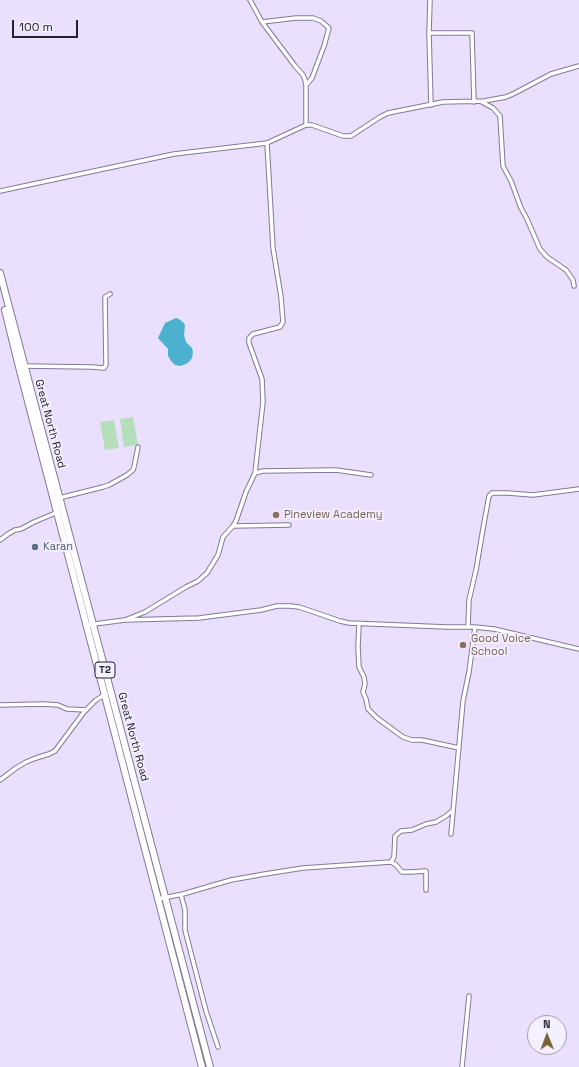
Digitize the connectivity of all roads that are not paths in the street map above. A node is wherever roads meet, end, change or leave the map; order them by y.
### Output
1 (250, 0) edge
2 (430, 0) edge
3 (262, 22) junction
4 (429, 33) junction
5 (579, 66) edge
6 (306, 85) junction
7 (474, 102) junction
8 (479, 102) junction
9 (431, 105) junction
10 (306, 125) junction
11 (267, 143) junction
12 (0, 191) edge
13 (0, 273) edge
14 (574, 286) dead end
15 (0, 287) edge
16 (110, 294) dead end
17 (22, 366) junction
18 (138, 447) dead end
19 (255, 473) junction
20 (371, 475) dead end
21 (579, 489) edge
22 (56, 498) junction
23 (60, 511) junction
24 (289, 525) dead end
25 (233, 526) junction
26 (0, 540) edge
27 (126, 620) junction
28 (90, 624) junction
29 (359, 624) junction
30 (468, 627) junction
31 (475, 627) junction
32 (579, 649) edge
33 (108, 694) junction
34 (0, 705) edge
35 (86, 710) junction
36 (459, 748) junction
37 (0, 780) edge
38 (452, 811) junction
39 (451, 834) dead end
40 (391, 862) junction
41 (426, 890) dead end
42 (180, 895) junction
43 (166, 898) junction
44 (158, 899) junction
45 (469, 996) dead end
46 (218, 1047) dead end
47 (202, 1067) edge
48 (210, 1067) edge
49 (462, 1067) edge

1 - 3 street
2 - 4 street
3 - 6 street
3 - 6 street
4 - 7 street
4 - 9 street
5 - 8 street
6 - 10 street
7 - 8 street
7 - 9 street
8 - 14 street
9 - 10 street
10 - 11 street
11 - 12 street
11 - 19 street
13 - 17 highway, Great North Road / T2
15 - 17 highway, Great North Road / T2
16 - 17 street
17 - 22 highway, Great North Road / T2
18 - 22 street
19 - 20 street
19 - 25 street
21 - 30 street
22 - 23 highway, Great North Road / T2
23 - 26 street
23 - 28 highway, Great North Road / T2
24 - 25 street
25 - 27 street
27 - 28 street
27 - 29 street
28 - 33 highway, Great North Road / T2
29 - 30 street
29 - 36 street
30 - 31 street
31 - 32 street
31 - 36 street
33 - 35 street
33 - 43 highway, Great North Road / T2
33 - 44 highway, Great North Road / T2
34 - 35 street
35 - 37 street
36 - 38 street
38 - 39 street
38 - 40 street
40 - 41 street
40 - 42 street
42 - 43 street
42 - 46 street
43 - 44 street
43 - 48 highway, Great North Road / T2
44 - 47 highway, Great North Road / T2
45 - 49 street

